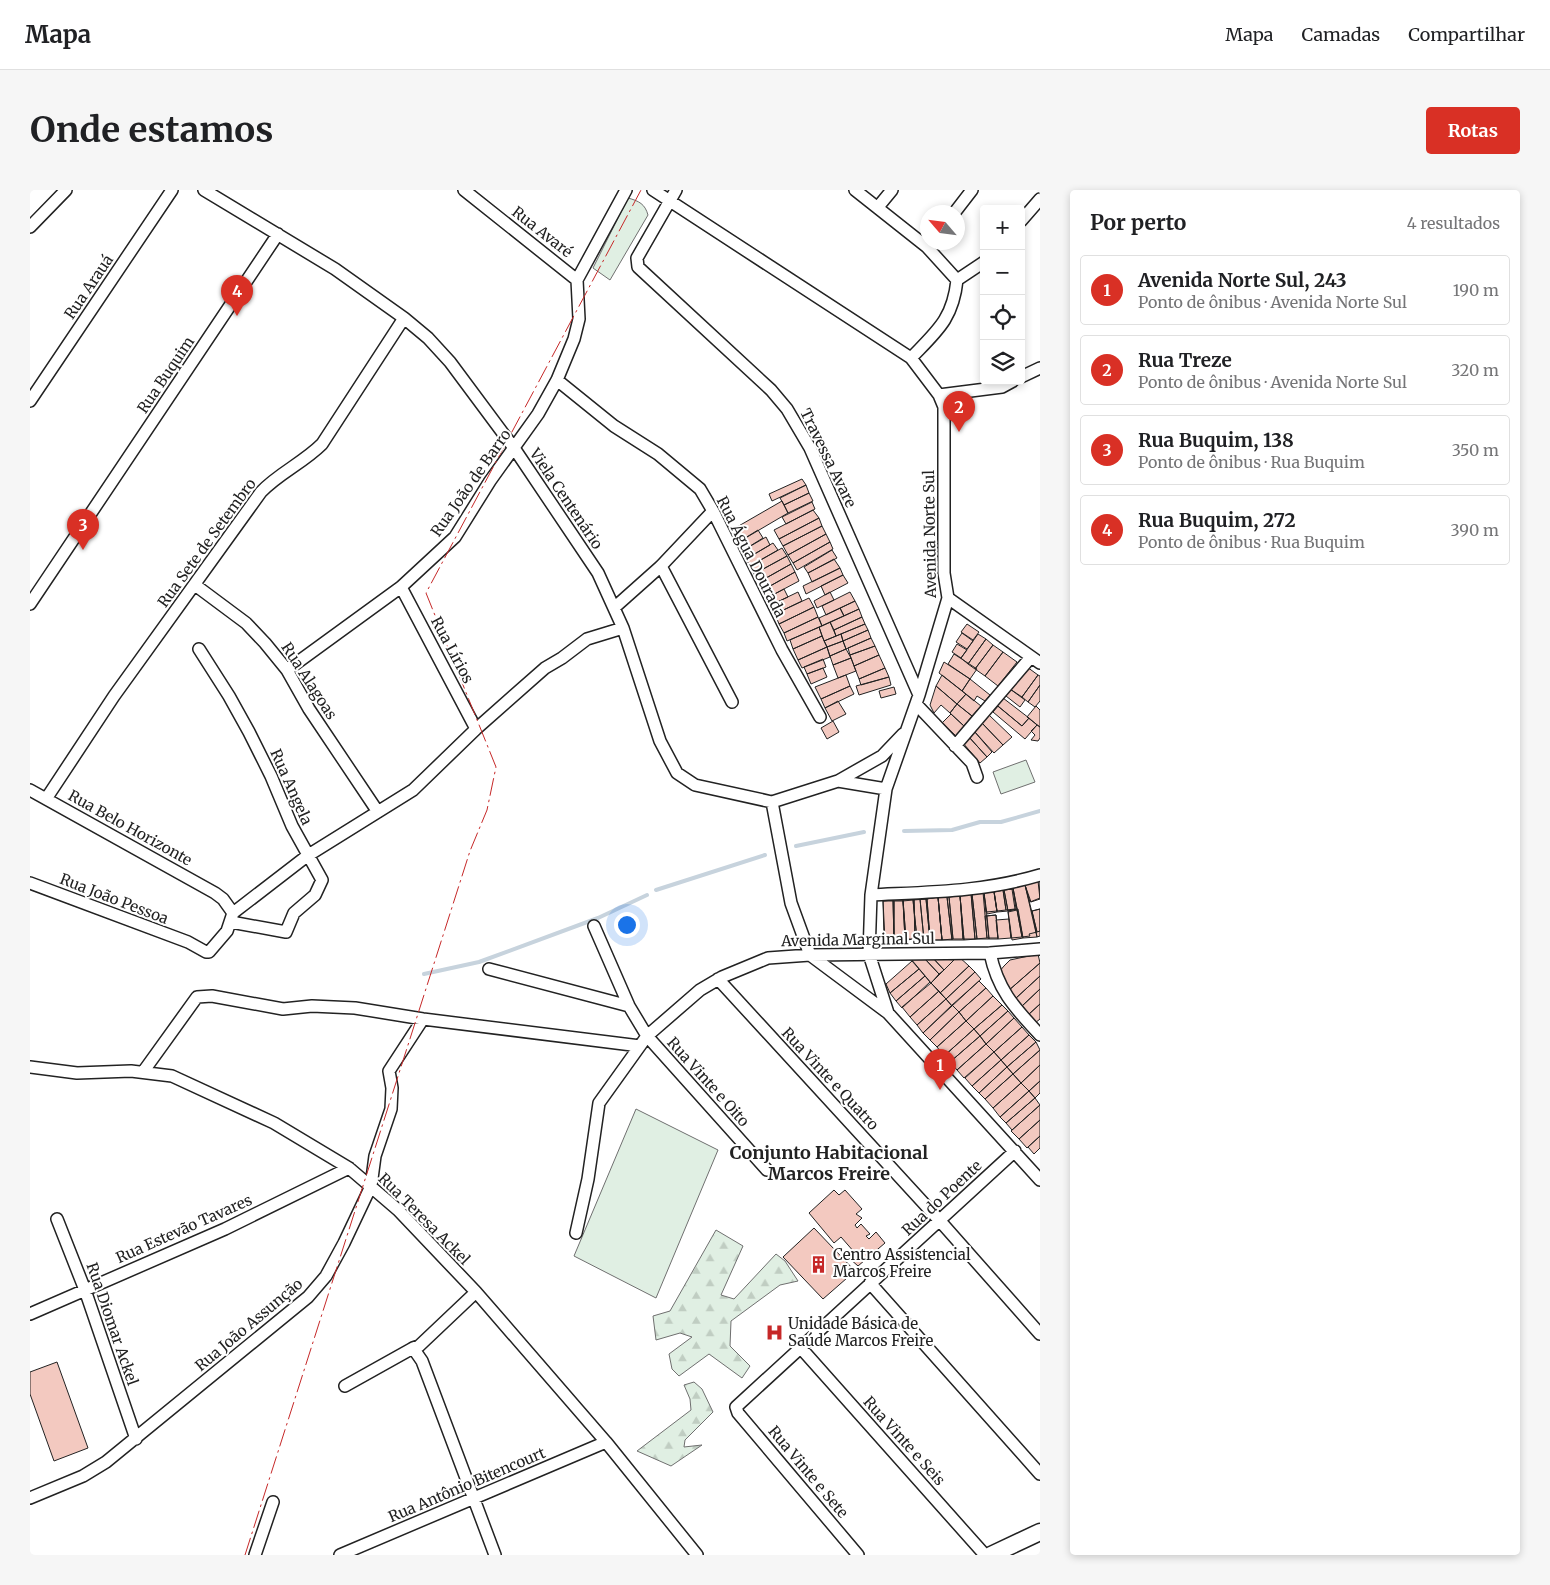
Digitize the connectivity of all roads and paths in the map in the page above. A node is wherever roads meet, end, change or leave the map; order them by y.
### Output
1 (66, 190) edge
2 (172, 190) edge
3 (204, 190) edge
4 (464, 190) edge
5 (626, 190) edge
6 (653, 190) edge
7 (676, 190) edge
8 (855, 190) edge
9 (892, 190) edge
10 (972, 190) edge
11 (1040, 199) edge
12 (670, 201) junction
13 (960, 205) edge
14 (878, 207) junction
15 (1025, 216) edge
16 (30, 227) edge
17 (278, 234) junction
18 (920, 237) edge
19 (935, 250) edge
20 (980, 265) edge
21 (577, 280) junction
22 (957, 280) junction
23 (404, 318) junction
24 (911, 358) junction
25 (1040, 368) edge
26 (1025, 375) edge
27 (557, 380) junction
28 (1006, 385) edge
29 (939, 395) junction
30 (30, 401) edge
31 (514, 448) junction
32 (713, 512) junction
33 (661, 566) junction
34 (195, 585) junction
35 (401, 586) junction
36 (948, 598) junction
37 (30, 604) edge
38 (615, 607) junction
39 (623, 628) junction
40 (200, 649) dead end
41 (1035, 660) edge
42 (287, 670) junction
43 (918, 700) junction
44 (732, 702) dead end
45 (820, 716) dead end
46 (476, 730) junction
47 (906, 731) junction
48 (956, 746) junction
49 (976, 777) dead end
50 (838, 781) junction
51 (886, 789) junction
52 (30, 790) edge
53 (46, 798) junction
54 (772, 802) junction
55 (378, 812) junction
56 (307, 856) junction
57 (1040, 875) edge
58 (30, 883) edge
59 (871, 895) junction
60 (232, 917) junction
61 (594, 926) dead end
62 (1040, 949) edge
63 (869, 954) junction
64 (990, 954) junction
65 (810, 955) junction
66 (489, 969) dead end
67 (718, 979) junction
68 (629, 1006) junction
69 (888, 1013) junction
70 (423, 1019) junction
71 (1040, 1035) edge
72 (643, 1041) junction
73 (30, 1067) edge
74 (143, 1072) junction
75 (1015, 1151) junction
76 (349, 1168) junction
77 (766, 1170) dead end
78 (1040, 1180) edge
79 (371, 1186) junction
80 (57, 1219) dead end
81 (940, 1221) junction
82 (576, 1233) dead end
83 (870, 1283) junction
84 (85, 1290) junction
85 (476, 1292) junction
86 (30, 1314) edge
87 (1040, 1334) edge
88 (800, 1347) junction
89 (413, 1348) junction
90 (345, 1386) dead end
91 (736, 1409) joint
92 (136, 1440) junction
93 (606, 1442) junction
94 (1040, 1474) edge
95 (30, 1498) edge
96 (474, 1500) junction
97 (272, 1502) dead end
98 (1040, 1532) edge
99 (255, 1555) edge
100 (340, 1555) edge
101 (495, 1555) edge
102 (698, 1555) edge
103 (858, 1555) edge
104 (985, 1555) edge
105 (991, 1555) edge

1 - 16 street
2 - 30 street, Rua Arauá
3 - 17 street
4 - 21 street, Rua Avaré
5 - 21 street
6 - 12 street, Avenida Norte Sul
7 - 12 street, Travessa Avare
8 - 14 street
9 - 14 street
10 - 13 street
11 - 15 street
12 - 24 street, Avenida Norte Sul
12 - 43 street, Travessa Avare
14 - 18 street
17 - 23 street, Viela Centenário
17 - 37 street, Rua Buquim
19 - 22 street
20 - 22 street
21 - 27 street, Rua João de Barro
22 - 24 street
23 - 31 street, Viela Centenário
23 - 34 street, Rua Sete de Setembro
24 - 29 street, Avenida Norte Sul
25 - 26 street
27 - 31 street, Rua João de Barro
27 - 32 street, Rua Água Dourada
28 - 29 street
29 - 36 street, Avenida Norte Sul
31 - 35 street, Rua João de Barro
31 - 38 street, Viela Centenário
32 - 33 street
32 - 45 street, Rua Água Dourada
33 - 38 street
33 - 44 street
34 - 42 street, Rua Alagoas
34 - 53 street, Rua Sete de Setembro
35 - 42 street, Rua João de Barro
35 - 46 street, Rua Lírios
36 - 41 street
36 - 43 street, Avenida Norte Sul
38 - 39 street, Viela Centenário
39 - 46 street
39 - 54 street, Viela Centenário
40 - 56 street, Rua Angela
41 - 48 street
42 - 55 street, Rua Alagoas
43 - 47 street, Avenida Norte Sul
43 - 48 street, Travessa Avare
46 - 55 street
47 - 50 street
47 - 51 street, Avenida Norte Sul
48 - 49 street, Travessa Avare
50 - 51 street
50 - 54 street
51 - 59 street, Avenida Norte Sul
52 - 53 street, Rua Belo Horizonte
53 - 60 street, Rua Belo Horizonte
54 - 65 street
55 - 56 street
56 - 60 street
56 - 60 street, Rua Angela
57 - 59 street
58 - 60 street, Rua João Pessoa
59 - 63 street, Avenida Norte Sul
61 - 68 street, Rua Vinte e Oito
62 - 64 street, Avenida Marginal Sul
63 - 64 street, Avenida Marginal Sul
63 - 65 street, Avenida Marginal Sul
63 - 69 street, Avenida Norte Sul
64 - 71 street
65 - 67 street, Avenida Marginal Sul
65 - 69 street, Avenida Norte Sul
66 - 68 street
67 - 72 street, Avenida Marginal Sul
67 - 81 street, Rua Vinte e Quatro
68 - 72 street, Rua Vinte e Oito
69 - 75 street, Avenida Norte Sul
70 - 72 street
70 - 74 street
70 - 79 street, Rua João Assunção
72 - 77 street, Rua Vinte e Oito
72 - 82 street, Avenida Marginal Sul
73 - 74 street, Rua Teresa Ackel
74 - 76 street, Rua Teresa Ackel
75 - 78 street, Avenida Norte Sul
75 - 81 street, Rua do Poente
76 - 79 street, Rua Teresa Ackel
76 - 84 street, Rua Estevão Tavares
79 - 85 street, Rua Teresa Ackel
79 - 92 street, Rua João Assunção
80 - 84 street, Rua Diomar Ackel
81 - 83 street, Rua do Poente
81 - 87 street, Rua Vinte e Quatro
83 - 88 street, Rua do Poente
83 - 94 street
84 - 86 street, Rua Estevão Tavares
84 - 92 street, Rua Diomar Ackel
85 - 89 street
85 - 93 street, Rua Teresa Ackel
88 - 91 street, Rua do Poente
88 - 104 street, Rua Vinte e Seis
89 - 90 street
89 - 96 street
91 - 103 street, Rua Vinte e Sete
92 - 95 street, Rua João Assunção
93 - 96 street, Rua Antônio Bitencourt
93 - 102 street, Rua Teresa Ackel
96 - 100 street, Rua Antônio Bitencourt
96 - 101 street
97 - 99 street
98 - 105 street

